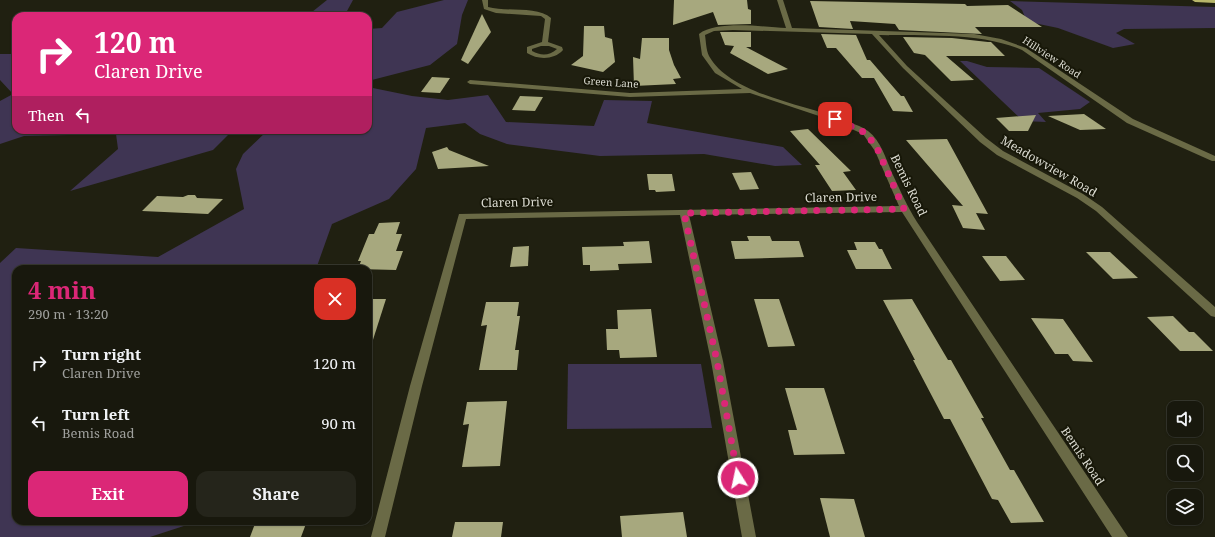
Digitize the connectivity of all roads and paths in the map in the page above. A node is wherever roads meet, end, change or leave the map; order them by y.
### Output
1 (485, 0) edge
2 (780, 0) edge
3 (1195, 0) edge
4 (1215, 1) edge
5 (789, 29) junction
6 (875, 34) junction
7 (545, 44) dead end
8 (470, 82) dead end
9 (750, 91) junction
10 (1215, 159) edge
11 (904, 209) junction
12 (684, 213) junction
13 (1215, 313) edge
14 (378, 537) edge
15 (749, 537) edge
16 (1121, 537) edge

1 - 7 street
2 - 5 street
3 - 4 main road
5 - 6 street, Hillview Road
5 - 9 street, Bemis Road
6 - 10 street, Hillview Road
6 - 13 street, Meadowview Road
8 - 9 street, Green Lane
9 - 11 street, Bemis Road
11 - 12 street, Claren Drive
11 - 16 street, Bemis Road
12 - 14 street, Claren Drive
12 - 15 street

